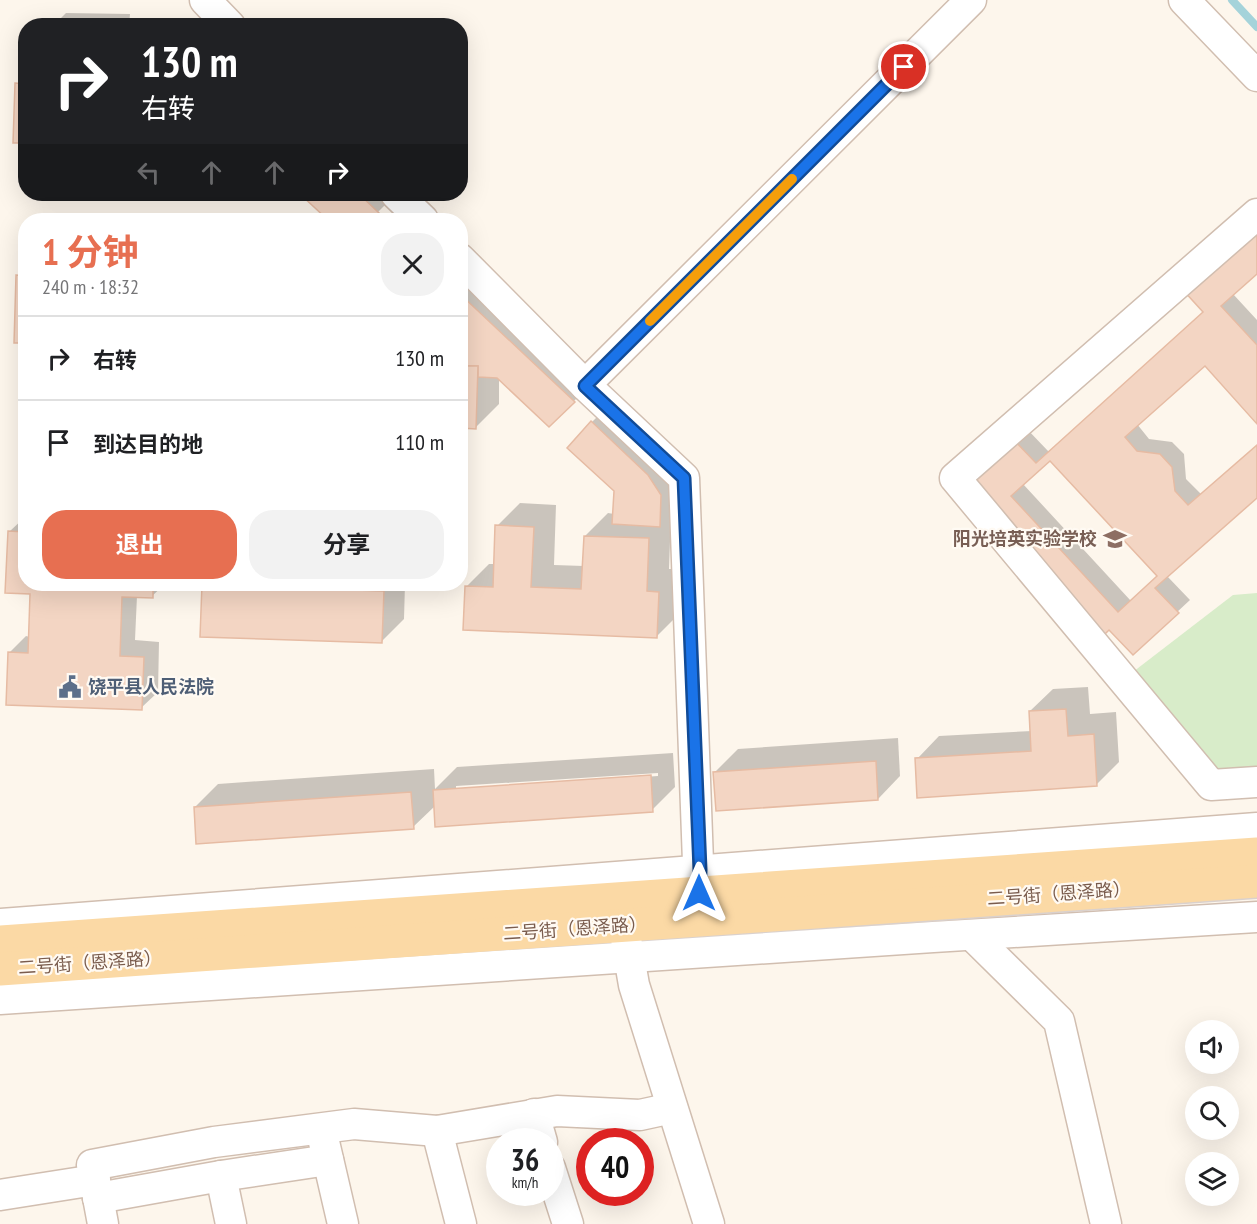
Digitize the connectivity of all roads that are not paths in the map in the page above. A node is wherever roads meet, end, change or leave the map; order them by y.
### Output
1 (205, 0) edge
2 (971, 0) edge
3 (1184, 0) edge
4 (222, 18) edge
5 (1257, 76) edge
6 (403, 201) edge
7 (416, 213) edge
8 (1257, 214) edge
9 (468, 267) edge
10 (585, 386) junction
11 (1257, 782) edge
12 (1257, 828) edge
13 (1257, 854) edge
14 (1257, 881) edge
15 (699, 894) junction
16 (1257, 917) edge
17 (0, 924) edge
18 (624, 926) junction
19 (972, 935) junction
20 (0, 942) edge
21 (630, 957) junction
22 (0, 969) edge
23 (0, 999) edge
24 (672, 1108) junction
25 (321, 1128) junction
26 (538, 1128) edge
27 (486, 1130) edge
28 (437, 1131) junction
29 (328, 1160) junction
30 (220, 1176) junction
31 (0, 1195) edge
32 (99, 1200) edge
33 (562, 1206) edge
34 (231, 1224) edge
35 (343, 1224) edge
36 (461, 1224) edge
37 (568, 1224) edge
38 (709, 1224) edge
39 (1106, 1224) edge

1 - 4 street
2 - 10 street
3 - 5 street
6 - 7 street
8 - 11 street
9 - 10 street
10 - 15 street
12 - 15 street
13 - 15 main road, 二号街（恩泽路）
14 - 15 main road, 二号街（恩泽路）
15 - 17 street
15 - 18 main road, 二号街（恩泽路）
15 - 20 main road, 二号街（恩泽路）
16 - 19 street
18 - 21 street
18 - 22 main road, 二号街（恩泽路）
19 - 21 street
19 - 39 street
21 - 23 street
21 - 24 street
24 - 26 street
24 - 38 street
25 - 28 street
25 - 29 street
25 - 32 street
27 - 28 street
28 - 36 street
29 - 30 street
29 - 35 street
30 - 32 street
30 - 34 street
31 - 32 street
33 - 37 street

